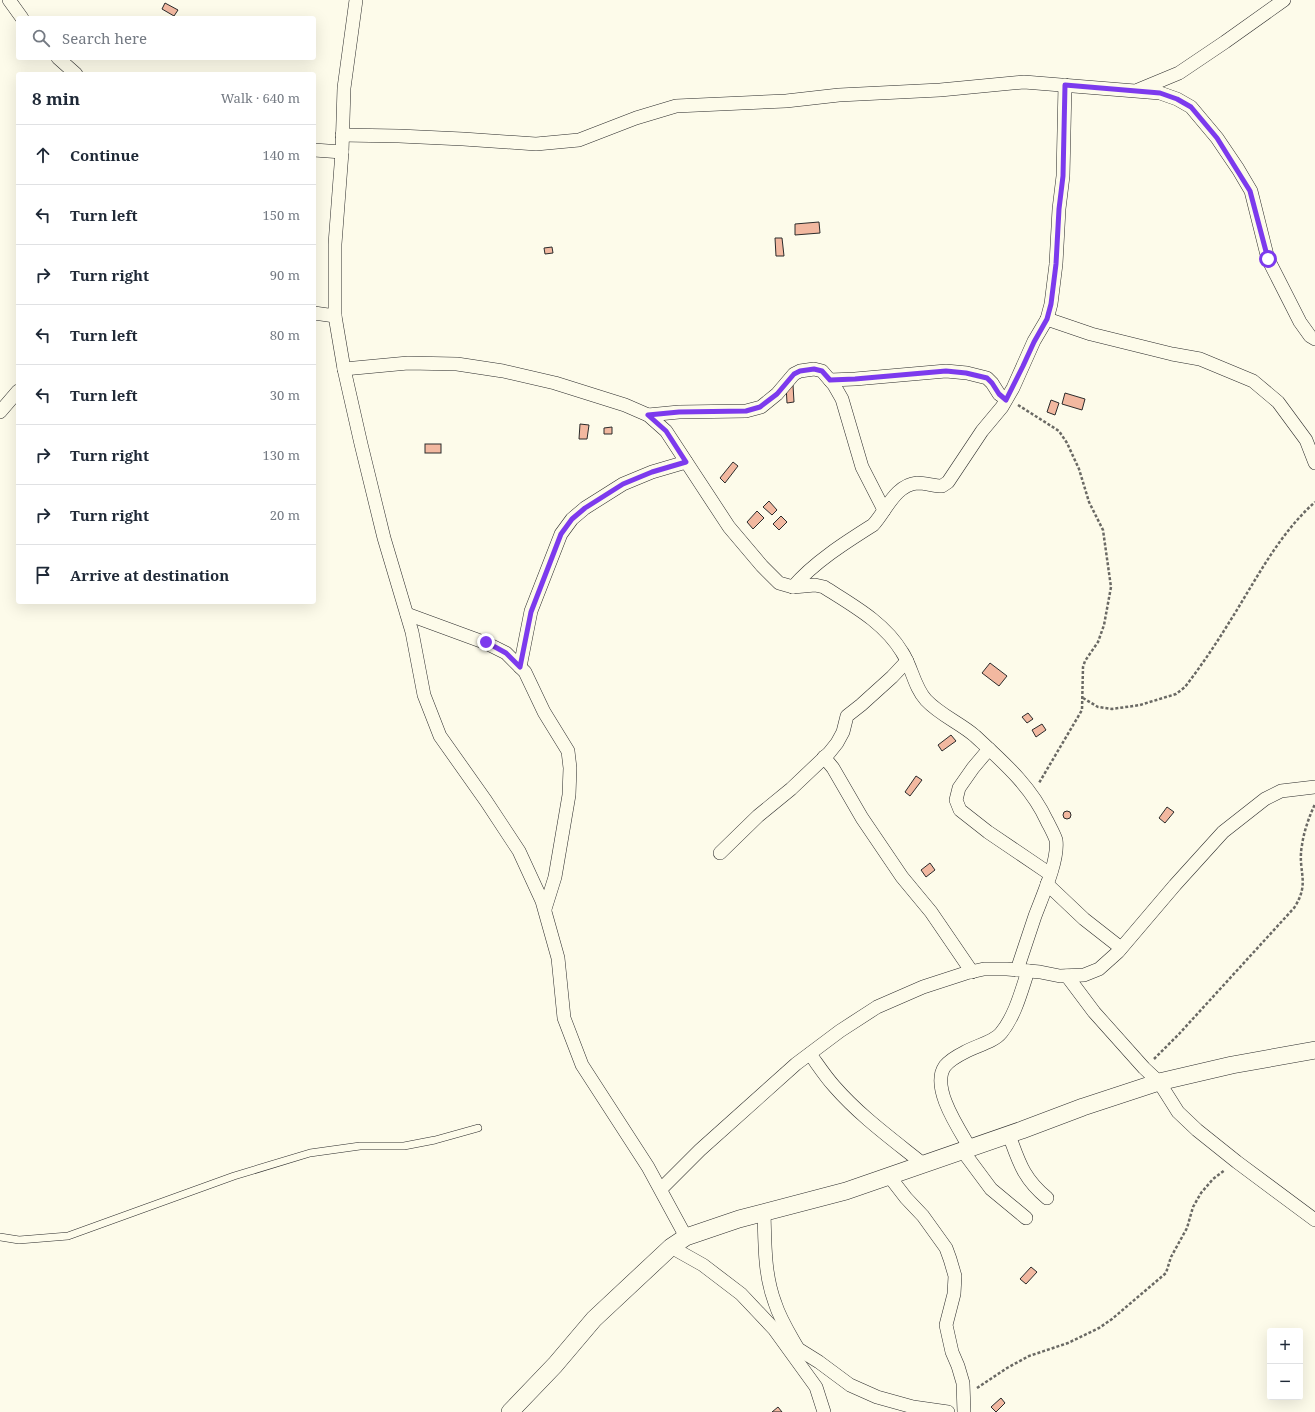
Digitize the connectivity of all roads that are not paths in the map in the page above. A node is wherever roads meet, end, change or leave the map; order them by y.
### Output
1 (8, 0) edge
2 (356, 0) edge
3 (1284, 0) edge
4 (20, 16) edge
5 (60, 60) edge
6 (74, 72) edge
7 (1065, 85) junction
8 (1135, 91) junction
9 (342, 135) junction
10 (316, 150) edge
11 (342, 152) junction
12 (316, 314) edge
13 (335, 316) junction
14 (1047, 319) junction
15 (1315, 339) edge
16 (344, 369) junction
17 (830, 380) junction
18 (16, 393) edge
19 (1007, 398) junction
20 (0, 412) edge
21 (648, 415) junction
22 (686, 462) junction
23 (1315, 463) edge
24 (884, 510) junction
25 (793, 587) junction
26 (407, 614) junction
27 (907, 661) junction
28 (520, 667) junction
29 (989, 749) junction
30 (824, 757) junction
31 (1315, 787) edge
32 (720, 853) dead end
33 (1049, 879) junction
34 (544, 909) junction
35 (1121, 948) junction
36 (1022, 971) junction
37 (972, 972) junction
38 (1067, 976) junction
39 (1315, 1050) edge
40 (810, 1054) junction
41 (1159, 1082) junction
42 (478, 1128) dead end
43 (1009, 1135) junction
44 (966, 1149) junction
45 (923, 1164) junction
46 (889, 1176) junction
47 (661, 1189) junction
48 (1047, 1198) dead end
49 (764, 1212) junction
50 (1026, 1218) dead end
51 (1315, 1220) edge
52 (0, 1237) edge
53 (686, 1237) junction
54 (671, 1247) junction
55 (781, 1338) junction
56 (798, 1349) junction
57 (510, 1412) edge
58 (824, 1412) edge
59 (948, 1412) edge
60 (964, 1412) edge

1 - 4 street
2 - 9 street
3 - 8 street
5 - 6 street
7 - 8 street
7 - 9 street
7 - 14 street
8 - 15 street
9 - 11 street
10 - 11 street
11 - 13 street
12 - 13 street
13 - 16 street
14 - 19 street
14 - 23 street
16 - 21 street
16 - 26 street
17 - 19 street
17 - 21 street
17 - 24 street
18 - 20 street
19 - 24 street
21 - 22 street
22 - 25 street
22 - 28 street
24 - 25 street
25 - 27 street
26 - 28 street
26 - 34 street
27 - 29 street
27 - 30 street
28 - 34 street
29 - 33 street
29 - 33 street
30 - 32 street
30 - 37 street
31 - 35 street
33 - 35 street
33 - 36 street
34 - 47 street
35 - 38 street
36 - 37 street
36 - 38 street
36 - 44 street
37 - 40 street
38 - 41 street
39 - 41 street
40 - 45 street
40 - 47 street
41 - 43 street
41 - 51 street
42 - 52 lane
43 - 44 street
43 - 48 street
44 - 45 street
44 - 50 street
45 - 46 street
46 - 49 street
46 - 60 street
47 - 53 street
49 - 53 street
49 - 56 street
53 - 54 street
54 - 55 street
54 - 57 street
55 - 56 street
55 - 58 street
56 - 59 street

